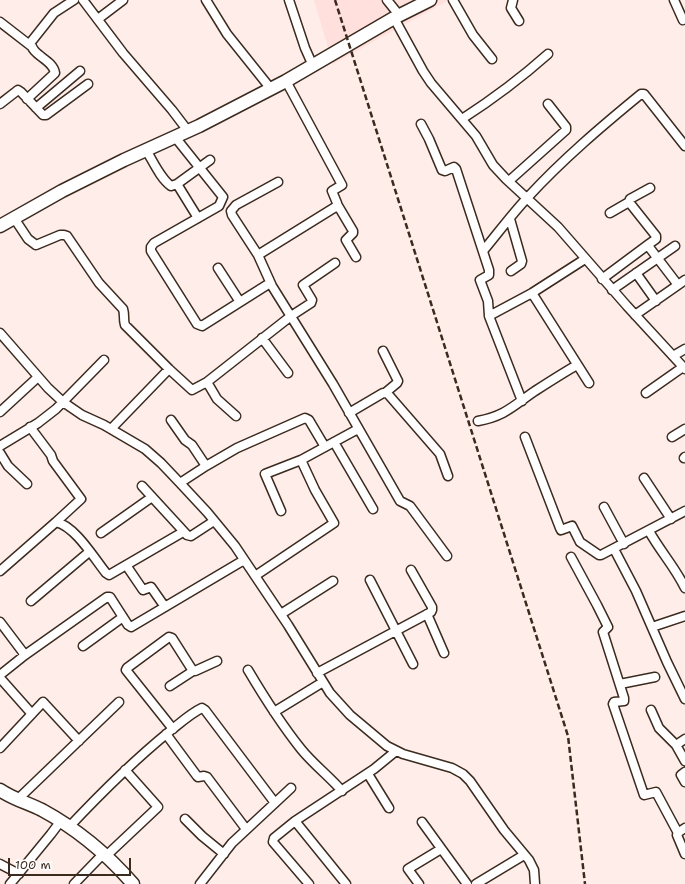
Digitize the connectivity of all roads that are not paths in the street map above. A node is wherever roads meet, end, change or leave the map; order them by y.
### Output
1 (74, 0) edge
2 (84, 0) edge
3 (123, 0) edge
4 (206, 0) edge
5 (289, 0) edge
6 (387, 0) edge
7 (430, 0) edge
8 (453, 0) edge
9 (512, 0) edge
10 (674, 0) edge
11 (396, 17) junction
12 (98, 19) junction
13 (683, 20) dead end
14 (519, 21) dead end
15 (0, 22) edge
16 (31, 46) junction
17 (548, 54) dead end
18 (492, 59) dead end
19 (313, 66) junction
20 (80, 71) dead end
21 (286, 81) junction
22 (88, 84) dead end
23 (271, 89) junction
24 (27, 99) junction
25 (0, 104) edge
26 (548, 104) dead end
27 (36, 108) junction
28 (462, 119) junction
29 (421, 124) dead end
30 (188, 131) junction
31 (685, 131) edge
32 (677, 136) junction
33 (176, 137) junction
34 (685, 146) edge
35 (146, 150) junction
36 (210, 160) dead end
37 (201, 167) junction
38 (509, 181) junction
39 (278, 182) dead end
40 (178, 184) junction
41 (650, 188) dead end
42 (527, 198) junction
43 (629, 202) junction
44 (337, 204) junction
45 (610, 213) dead end
46 (14, 218) junction
47 (198, 218) junction
48 (510, 219) junction
49 (0, 226) edge
50 (649, 244) junction
51 (675, 246) dead end
52 (483, 251) junction
53 (258, 255) junction
54 (356, 257) dead end
55 (585, 259) junction
56 (658, 259) junction
57 (335, 263) dead end
58 (218, 268) dead end
59 (511, 271) dead end
60 (636, 274) junction
61 (602, 278) junction
62 (685, 280) edge
63 (270, 283) junction
64 (678, 285) junction
65 (612, 290) junction
66 (532, 293) junction
67 (656, 301) junction
68 (240, 302) junction
69 (635, 315) junction
70 (291, 316) junction
71 (489, 316) junction
72 (0, 333) edge
73 (262, 338) junction
74 (685, 349) edge
75 (383, 351) dead end
76 (673, 356) junction
77 (104, 360) dead end
78 (577, 365) junction
79 (684, 368) edge
80 (169, 369) junction
81 (288, 374) dead end
82 (38, 378) junction
83 (206, 382) junction
84 (589, 383) dead end
85 (385, 393) junction
86 (646, 393) dead end
87 (522, 401) junction
88 (63, 402) junction
89 (0, 412) edge
90 (349, 413) junction
91 (236, 416) dead end
92 (171, 420) dead end
93 (478, 421) dead end
94 (30, 427) junction
95 (111, 429) junction
96 (358, 429) junction
97 (685, 429) edge
98 (672, 436) dead end
99 (525, 437) dead end
100 (334, 442) junction
101 (0, 446) edge
102 (325, 447) junction
103 (0, 453) edge
104 (301, 460) junction
105 (206, 466) junction
106 (448, 476) dead end
107 (644, 478) dead end
108 (180, 482) junction
109 (27, 484) dead end
110 (142, 486) dead end
111 (152, 497) junction
112 (604, 507) dead end
113 (373, 509) dead end
114 (281, 511) dead end
115 (685, 511) edge
116 (671, 519) junction
117 (214, 520) junction
118 (56, 522) junction
119 (649, 531) junction
120 (183, 532) junction
121 (101, 533) dead end
122 (624, 544) junction
123 (614, 549) junction
124 (89, 552) junction
125 (446, 556) dead end
126 (571, 557) dead end
127 (244, 560) junction
128 (126, 565) junction
129 (411, 570) dead end
130 (0, 571) edge
131 (682, 575) edge
132 (255, 576) junction
133 (333, 580) dead end
134 (370, 580) dead end
135 (685, 588) edge
136 (31, 601) dead end
137 (165, 607) junction
138 (281, 614) junction
139 (427, 614) junction
140 (685, 616) edge
141 (123, 617) junction
142 (0, 622) edge
143 (652, 626) junction
144 (396, 630) junction
145 (83, 646) dead end
146 (444, 653) dead end
147 (25, 655) junction
148 (217, 661) dead end
149 (413, 664) dead end
150 (248, 670) dead end
151 (193, 671) junction
152 (317, 673) junction
153 (0, 675) edge
154 (655, 677) dead end
155 (0, 678) edge
156 (323, 682) junction
157 (620, 684) junction
158 (170, 686) dead end
159 (685, 699) edge
160 (119, 702) dead end
161 (651, 710) dead end
162 (274, 712) junction
163 (32, 714) junction
164 (173, 729) junction
165 (166, 734) junction
166 (685, 739) edge
167 (79, 741) junction
168 (676, 745) junction
169 (0, 748) edge
170 (396, 751) junction
171 (685, 761) edge
172 (125, 770) junction
173 (685, 772) edge
174 (368, 774) junction
175 (685, 782) edge
176 (291, 788) dead end
177 (0, 790) edge
178 (342, 791) junction
179 (17, 800) junction
180 (275, 803) junction
181 (389, 808) dead end
182 (186, 819) dead end
183 (295, 821) junction
184 (422, 822) dead end
185 (64, 824) junction
186 (685, 828) edge
187 (246, 829) junction
188 (678, 833) junction
189 (441, 849) junction
190 (105, 854) junction
191 (224, 854) junction
192 (524, 854) junction
193 (685, 854) edge
194 (0, 864) edge
195 (209, 873) junction
196 (19, 874) junction
197 (10, 884) edge
198 (74, 884) edge
199 (133, 884) edge
200 (200, 884) edge
201 (212, 884) edge
202 (309, 884) edge
203 (346, 884) edge
204 (419, 884) edge
205 (467, 884) edge
206 (476, 884) edge
207 (535, 884) edge

1 - 16 street
2 - 12 street
3 - 12 street
4 - 23 street
5 - 19 street
6 - 11 street
7 - 11 street
8 - 18 street
9 - 14 street
10 - 13 street
11 - 19 street
11 - 28 street
12 - 30 street
15 - 16 street
16 - 24 street
17 - 28 street
19 - 21 street
20 - 27 street
21 - 23 street
21 - 44 street
22 - 27 street
23 - 30 street
24 - 25 street
24 - 27 street
26 - 38 street
28 - 38 street
29 - 52 street
30 - 33 street
31 - 32 street
32 - 34 street
32 - 42 street
33 - 35 street
33 - 37 street
35 - 40 street
35 - 46 street
36 - 37 street
37 - 40 street
37 - 47 street
38 - 42 street
39 - 53 street
40 - 47 street
41 - 43 street
42 - 48 street
42 - 55 street
43 - 45 street
43 - 50 street
44 - 53 street
44 - 54 street
46 - 49 street
46 - 80 street
47 - 68 street
48 - 52 street
48 - 59 street
50 - 56 street
50 - 61 street
51 - 56 street
52 - 71 street
53 - 63 street
55 - 61 street
55 - 66 street
56 - 60 street
56 - 64 street
57 - 70 street
58 - 68 street
60 - 65 street
60 - 67 street
61 - 65 street
62 - 64 street
63 - 68 street
63 - 70 street
64 - 67 street
65 - 69 street
66 - 71 street
66 - 78 street
67 - 69 street
69 - 76 street
70 - 73 street
70 - 90 street
71 - 87 street
72 - 82 street
73 - 81 street
73 - 83 street
74 - 76 street
75 - 85 street
76 - 79 street
77 - 88 street
78 - 84 street
78 - 87 street
79 - 86 street
80 - 83 street
80 - 95 street
82 - 88 street
82 - 89 street
83 - 91 street
85 - 90 street
85 - 106 street
87 - 93 street
88 - 94 street
88 - 95 street
90 - 96 street
92 - 105 street
94 - 101 street
94 - 118 street
95 - 108 street
96 - 100 street
96 - 125 street
97 - 98 street
99 - 123 street
100 - 102 street
100 - 113 street
102 - 104 street
102 - 105 street
103 - 109 street
104 - 114 street
104 - 132 street
105 - 108 street
107 - 116 street
108 - 117 street
110 - 111 street
111 - 120 street
111 - 121 street
112 - 122 street
115 - 116 street
116 - 119 street
117 - 120 street
117 - 127 street
118 - 124 street
118 - 130 street
119 - 122 street
119 - 131 street
120 - 128 street
122 - 123 street
123 - 143 street
124 - 128 street
124 - 136 street
126 - 157 street
127 - 132 street
127 - 137 street
128 - 137 street
129 - 139 street
131 - 135 street
132 - 138 street
133 - 138 street
134 - 144 street
137 - 141 street
138 - 152 street
139 - 144 street
139 - 146 street
140 - 143 street
141 - 145 street
141 - 147 street
142 - 147 street
143 - 159 street
144 - 149 street
144 - 152 street
147 - 153 street
148 - 151 street
150 - 162 street
151 - 158 street
151 - 164 street
152 - 156 street
154 - 157 street
155 - 163 street
156 - 162 street
156 - 170 street
157 - 188 street
160 - 167 street
161 - 168 street
162 - 178 street
163 - 167 street
163 - 169 street
164 - 165 street
164 - 180 street
165 - 172 street
165 - 187 street
166 - 168 street
167 - 179 street
168 - 171 street
170 - 174 street
170 - 192 street
172 - 185 street
172 - 190 street
173 - 175 street
174 - 178 street
174 - 181 street
176 - 180 street
177 - 179 street
178 - 183 street
179 - 185 street
180 - 187 street
182 - 191 street
183 - 202 street
183 - 203 street
184 - 189 street
185 - 190 street
185 - 196 street
186 - 188 street
187 - 191 street
188 - 193 street
189 - 204 street
189 - 205 street
190 - 198 street
190 - 199 street
191 - 195 street
192 - 206 street
192 - 207 street
194 - 196 street
195 - 200 street
195 - 201 street
196 - 197 street

